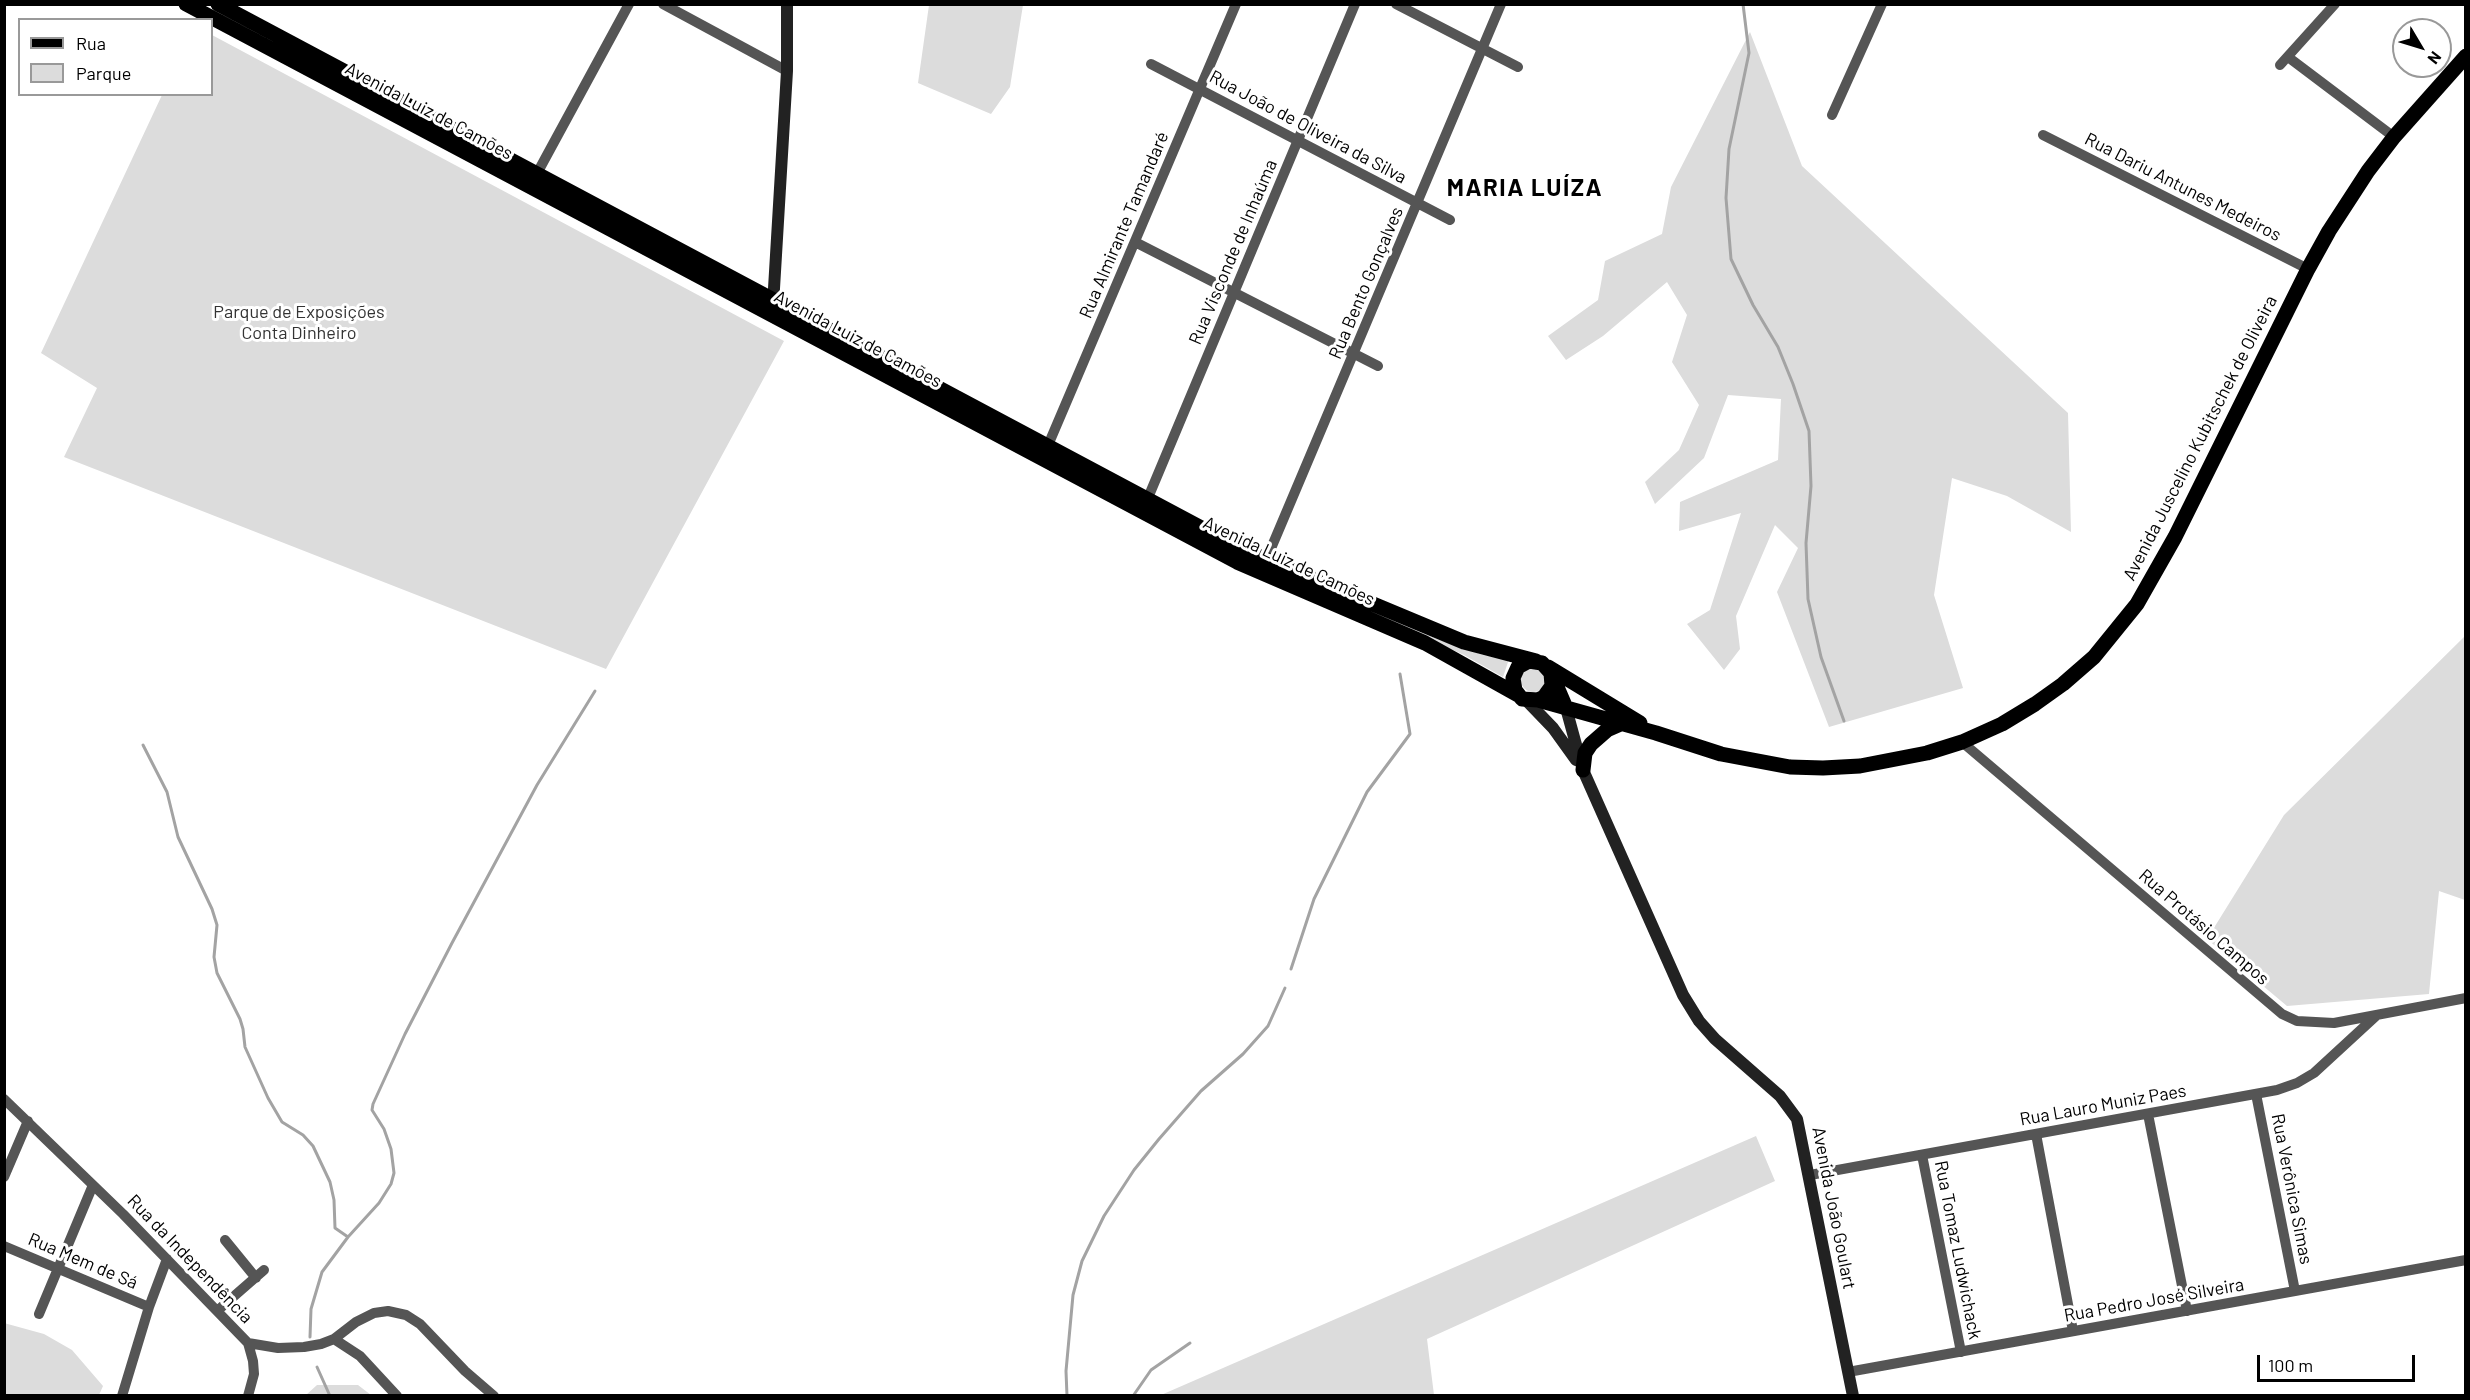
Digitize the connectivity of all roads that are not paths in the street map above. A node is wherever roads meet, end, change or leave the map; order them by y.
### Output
1 (186, 4) edge
2 (629, 4) edge
3 (663, 4) edge
4 (788, 4) edge
5 (1236, 4) edge
6 (1355, 4) edge
7 (1396, 4) edge
8 (1501, 4) edge
9 (1882, 4) edge
10 (2335, 4) edge
11 (224, 14) edge
12 (1482, 48) junction
13 (2466, 56) edge
14 (2288, 57) junction
15 (1151, 64) dead end
16 (2280, 66) dead end
17 (1518, 67) dead end
18 (787, 70) junction
19 (1200, 89) junction
20 (1832, 115) dead end
21 (2043, 135) dead end
22 (2394, 137) junction
23 (1298, 141) junction
24 (533, 180) junction
25 (1417, 203) junction
26 (1449, 220) dead end
27 (1135, 242) junction
28 (2308, 269) junction
29 (1234, 292) junction
30 (773, 308) junction
31 (1354, 353) junction
32 (1378, 366) dead end
33 (1045, 452) junction
34 (1144, 505) junction
35 (1264, 567) junction
36 (1544, 667) junction
37 (1528, 699) junction
38 (1566, 708) junction
39 (1623, 723) junction
40 (1656, 733) junction
41 (1962, 742) junction
42 (1583, 770) junction
43 (2466, 998) edge
44 (2377, 1015) junction
45 (2256, 1094) junction
46 (4, 1099) edge
47 (2148, 1113) junction
48 (28, 1120) junction
49 (2036, 1134) junction
50 (1922, 1155) junction
51 (1809, 1175) junction
52 (4, 1177) edge
53 (93, 1185) junction
54 (225, 1240) dead end
55 (4, 1246) edge
56 (168, 1259) junction
57 (2466, 1260) edge
58 (58, 1269) junction
59 (2295, 1292) junction
60 (149, 1307) junction
61 (217, 1311) junction
62 (2187, 1311) junction
63 (39, 1314) dead end
64 (2073, 1331) junction
65 (334, 1339) junction
66 (248, 1343) junction
67 (1961, 1352) junction
68 (1848, 1372) junction
69 (122, 1395) edge
70 (248, 1395) edge
71 (398, 1395) edge
72 (494, 1395) edge
73 (1853, 1395) edge

1 - 11 main road, Avenida Luiz de Camões
2 - 24 street
3 - 18 street
4 - 18 main road
5 - 19 street, Rua Almirante Tamandaré
6 - 23 street, Rua Visconde de Inhaúma
7 - 12 street
8 - 12 street, Rua Bento Gonçalves
9 - 20 street
10 - 14 street
11 - 24 main road, Avenida Luiz de Camões
12 - 17 street
12 - 25 street, Rua Bento Gonçalves
13 - 22 main road, Avenida Juscelino Kubitschek de Oliveira
14 - 16 street
14 - 22 street
15 - 19 street, Rua João de Oliveira da Silva
18 - 30 main road
19 - 23 street, Rua João de Oliveira da Silva
19 - 27 street, Rua Almirante Tamandaré
21 - 28 street, Rua Dariu Antunes Medeiros
22 - 28 main road, Avenida Juscelino Kubitschek de Oliveira
23 - 25 street, Rua João de Oliveira da Silva
23 - 29 street, Rua Visconde de Inhaúma
24 - 30 main road, Avenida Luiz de Camões
25 - 26 street, Rua João de Oliveira da Silva
25 - 31 street, Rua Bento Gonçalves
27 - 29 street
27 - 33 street, Rua Almirante Tamandaré
28 - 41 main road, Avenida Juscelino Kubitschek de Oliveira
29 - 31 street
29 - 34 street, Rua Visconde de Inhaúma
30 - 33 main road, Avenida Luiz de Camões
31 - 32 street
31 - 35 street, Rua Bento Gonçalves
33 - 34 main road, Avenida Luiz de Camões
34 - 35 main road, Avenida Luiz de Camões
35 - 36 main road, Avenida Luiz de Camões
35 - 37 main road, Avenida Luiz de Camões
36 - 37 main road
36 - 37 main road
36 - 38 main road
36 - 40 main road, Avenida Juscelino Kubitschek de Oliveira
37 - 38 main road, Avenida Juscelino Kubitschek de Oliveira
37 - 42 main road, Avenida João Goulart
38 - 39 main road, Avenida Juscelino Kubitschek de Oliveira
38 - 42 main road, Avenida João Goulart
39 - 40 main road, Avenida Juscelino Kubitschek de Oliveira
39 - 42 main road
40 - 41 main road, Avenida Juscelino Kubitschek de Oliveira
41 - 44 street, Rua Protásio Campos
42 - 51 main road, Avenida João Goulart
43 - 44 street, Rua Protásio Campos
44 - 45 street, Rua Lauro Muniz Paes
45 - 47 street, Rua Lauro Muniz Paes
45 - 59 street, Rua Verônica Simas
46 - 48 street, Rua da Independência
47 - 49 street, Rua Lauro Muniz Paes
47 - 62 street
48 - 52 street
48 - 53 street, Rua da Independência
49 - 50 street, Rua Lauro Muniz Paes
49 - 64 street
50 - 51 street, Rua Lauro Muniz Paes
50 - 67 street, Rua Tomaz Ludwichack
51 - 68 main road, Avenida João Goulart
53 - 56 street, Rua da Independência
53 - 58 street
54 - 61 street
55 - 58 street, Rua Mem de Sá
56 - 60 street
56 - 61 street, Rua da Independência
57 - 59 street, Rua Pedro José Silveira
58 - 60 street, Rua Mem de Sá
58 - 63 street
59 - 62 street, Rua Pedro José Silveira
60 - 69 street
61 - 66 street, Rua da Independência
62 - 64 street, Rua Pedro José Silveira
64 - 67 street, Rua Pedro José Silveira
65 - 66 street, Rua da Independência
65 - 71 street
65 - 72 street, Rua da Independência
66 - 70 street
67 - 68 street, Rua Pedro José Silveira
68 - 73 main road, Avenida João Goulart

